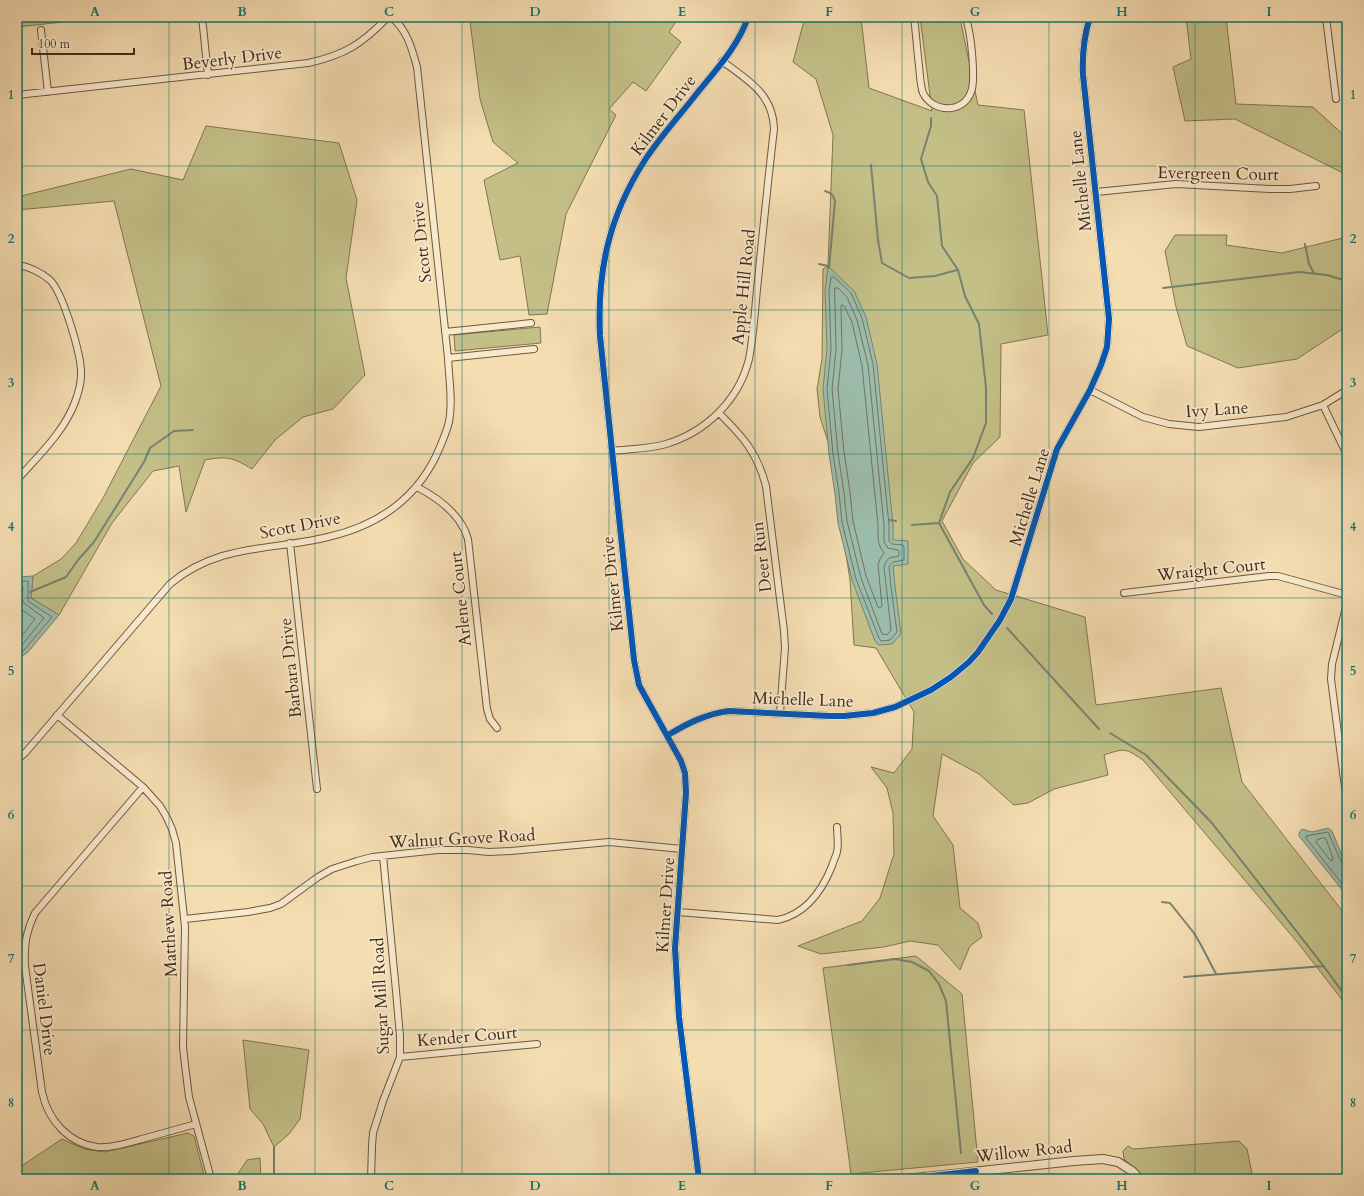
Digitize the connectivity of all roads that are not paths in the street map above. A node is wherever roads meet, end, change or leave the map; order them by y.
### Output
1 (202, 17) edge
2 (388, 17) edge
3 (391, 17) edge
4 (748, 17) edge
5 (914, 17) edge
6 (965, 17) edge
7 (1090, 17) edge
8 (1326, 17) edge
9 (41, 30) dead end
10 (722, 61) junction
11 (208, 75) junction
12 (48, 92) junction
13 (17, 95) edge
14 (1336, 99) dead end
15 (1316, 186) dead end
16 (1096, 192) junction
17 (17, 265) edge
18 (531, 323) dead end
19 (445, 332) junction
20 (534, 349) dead end
21 (448, 358) junction
22 (1090, 390) junction
23 (1347, 390) edge
24 (1324, 405) junction
25 (719, 413) junction
26 (612, 451) junction
27 (1347, 455) edge
28 (17, 480) edge
29 (416, 487) junction
30 (290, 544) junction
31 (1124, 593) dead end
32 (1347, 595) edge
33 (1347, 603) edge
34 (780, 713) junction
35 (57, 715) junction
36 (497, 728) dead end
37 (668, 734) junction
38 (17, 760) edge
39 (142, 787) junction
40 (317, 789) dead end
41 (1347, 803) edge
42 (837, 827) dead end
43 (682, 849) junction
44 (383, 856) junction
45 (678, 912) junction
46 (185, 919) junction
47 (537, 1044) dead end
48 (400, 1056) junction
49 (196, 1124) junction
50 (211, 1179) edge
51 (371, 1179) edge
52 (699, 1179) edge
53 (906, 1179) edge
54 (1140, 1179) edge

1 - 11 street
2 - 11 street, Beverly Drive
3 - 19 street, Scott Drive
4 - 10 street, Kilmer Drive
5 - 6 street
7 - 16 street, Michelle Lane
8 - 14 street
9 - 12 street
10 - 25 street, Apple Hill Road
10 - 26 street, Kilmer Drive
11 - 12 street, Beverly Drive
12 - 13 street, Beverly Drive
15 - 16 street, Evergreen Court
16 - 22 street, Michelle Lane
17 - 28 street
18 - 19 street
19 - 21 street, Scott Drive
20 - 21 street
21 - 29 street, Scott Drive
22 - 24 street, Ivy Lane
22 - 34 street, Michelle Lane
23 - 24 street, Ivy Lane
24 - 27 street
25 - 26 street, Apple Hill Road
25 - 34 street, Deer Run
26 - 37 street, Kilmer Drive
29 - 30 street, Scott Drive
29 - 36 street, Arlene Court
30 - 35 street, Scott Drive
30 - 40 street, Barbara Drive
31 - 32 street, Wraight Court
33 - 41 street
34 - 37 street, Michelle Lane
35 - 38 street, Scott Drive
35 - 39 street, Matthew Road
37 - 43 street, Kilmer Drive
39 - 46 street, Matthew Road
39 - 49 street, Daniel Drive
42 - 45 street
43 - 44 street, Walnut Grove Road
43 - 45 street, Kilmer Drive
44 - 46 street, Walnut Grove Road
44 - 48 street, Sugar Mill Road
45 - 52 street, Kilmer Drive
46 - 49 street, Matthew Road
47 - 48 street, Kender Court
48 - 51 street, Sugar Mill Road
49 - 50 street, Matthew Road
53 - 54 street, Willow Road

